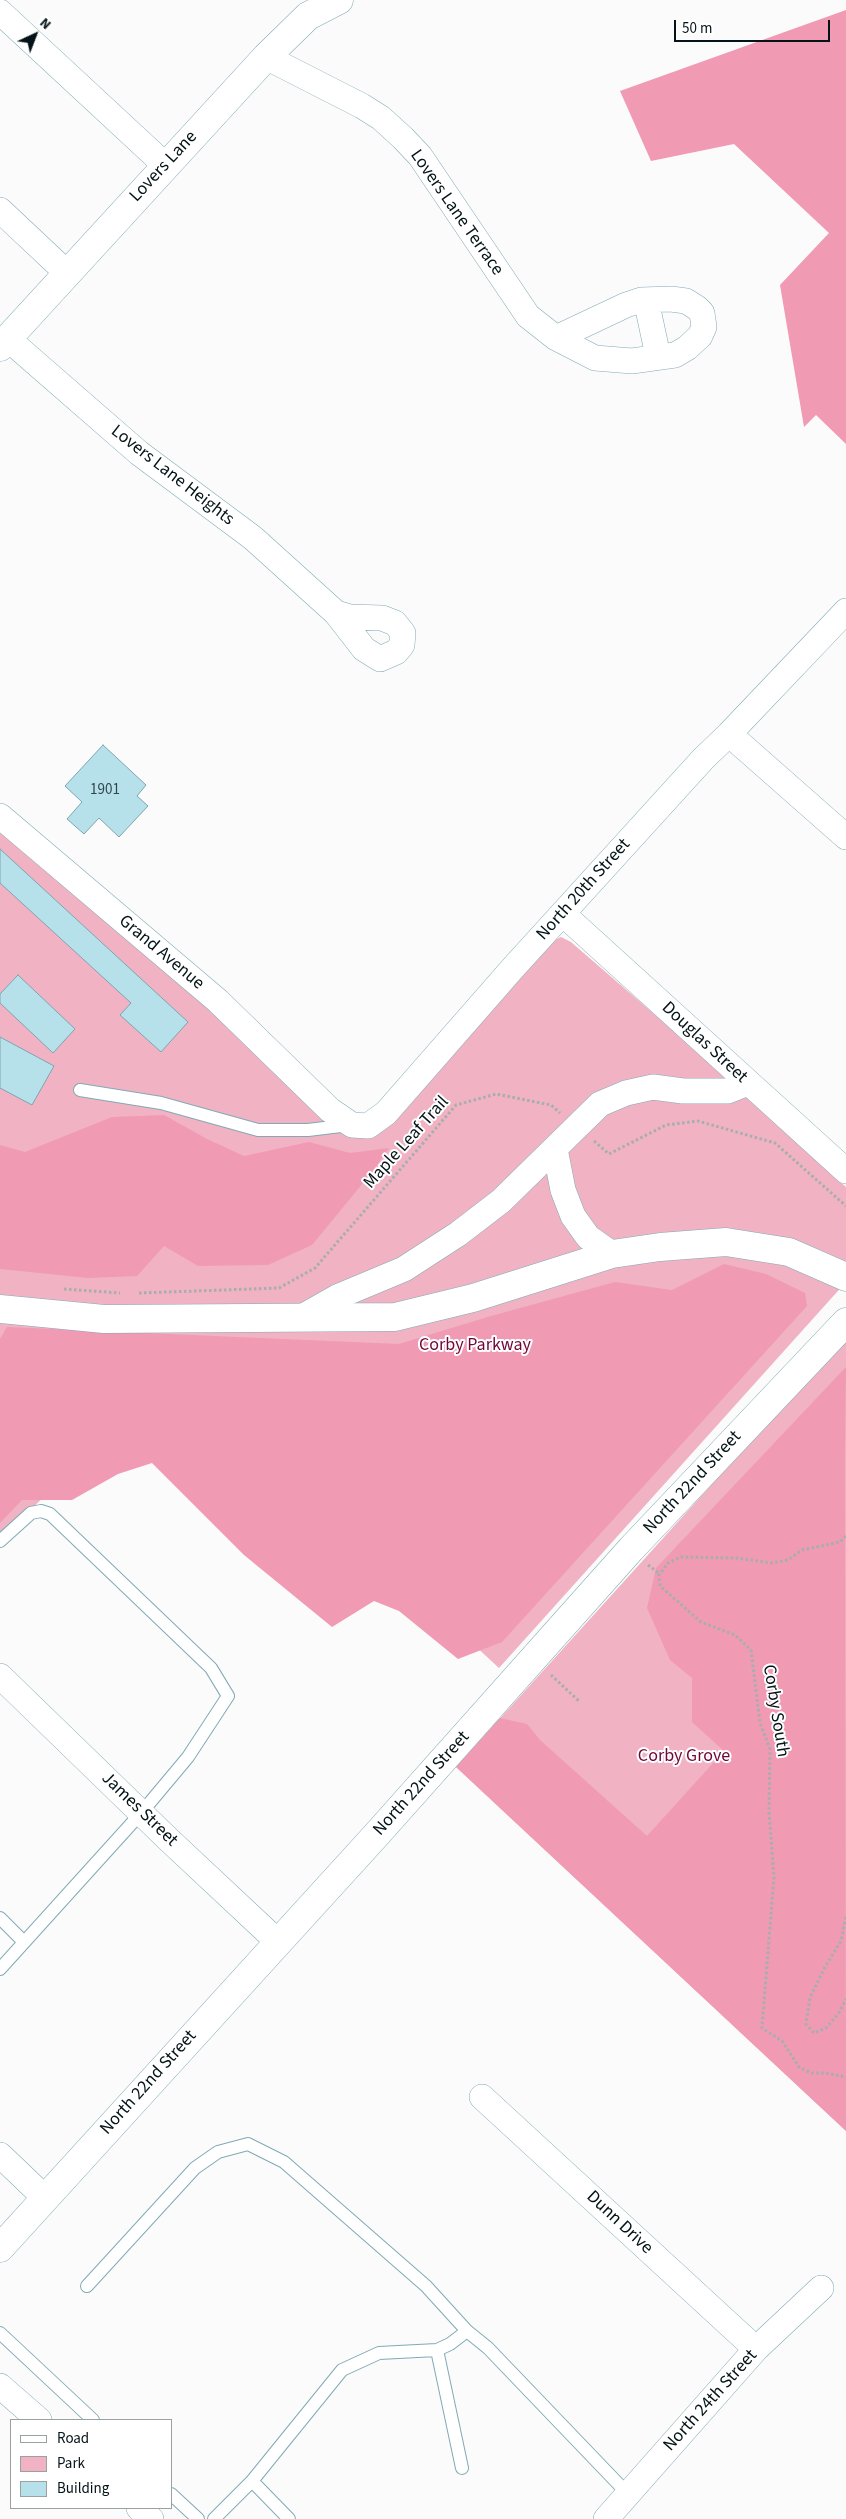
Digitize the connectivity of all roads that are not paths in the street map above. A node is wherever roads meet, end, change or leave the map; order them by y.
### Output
1 (339, 0) edge
2 (0, 12) edge
3 (266, 57) junction
4 (165, 165) junction
5 (0, 210) edge
6 (67, 273) junction
7 (646, 300) junction
8 (556, 338) junction
9 (4, 343) edge
10 (658, 356) junction
11 (846, 611) edge
12 (336, 613) dead end
13 (729, 734) junction
14 (0, 816) edge
15 (846, 837) edge
16 (564, 914) junction
17 (748, 1083) junction
18 (80, 1090) dead end
19 (352, 1125) junction
20 (555, 1149) junction
21 (846, 1171) edge
22 (612, 1254) junction
23 (844, 1276) edge
24 (0, 1309) edge
25 (300, 1318) junction
26 (843, 1325) edge
27 (0, 1541) edge
28 (0, 1676) edge
29 (142, 1812) junction
30 (0, 1918) edge
31 (24, 1942) junction
32 (278, 1942) junction
33 (0, 1969) edge
34 (482, 2098) dead end
35 (0, 2155) edge
36 (45, 2198) junction
37 (0, 2248) edge
38 (87, 2286) dead end
39 (821, 2288) dead end
40 (467, 2331) junction
41 (0, 2333) edge
42 (436, 2350) junction
43 (756, 2350) junction
44 (0, 2386) edge
45 (38, 2419) edge
46 (92, 2419) edge
47 (462, 2468) dead end
48 (252, 2481) junction
49 (628, 2494) junction
50 (172, 2495) edge
51 (140, 2509) edge
52 (152, 2519) edge
53 (198, 2519) edge
54 (214, 2519) edge
55 (289, 2519) edge
56 (606, 2519) edge

1 - 3 street, Lovers Lane
2 - 4 street
3 - 4 street, Lovers Lane
3 - 8 street, Lovers Lane Terrace
4 - 6 street, Lovers Lane
5 - 6 street
6 - 9 street, Lovers Lane
7 - 8 street, Lovers Lane Terrace
7 - 10 street
7 - 10 street, Lovers Lane Terrace
8 - 10 street, Lovers Lane Terrace
9 - 12 street, Lovers Lane Heights
11 - 13 street, North 20th Street
13 - 15 street
13 - 16 street, North 20th Street
14 - 19 street, Grand Avenue
16 - 17 street, Douglas Street
16 - 19 street, North 20th Street
17 - 20 street
17 - 21 street, Douglas Street
18 - 19 lane
20 - 22 street
20 - 25 street
22 - 23 street
22 - 25 street
24 - 25 street
26 - 32 street, North 22nd Street
27 - 29 lane
28 - 29 street, James Street
29 - 31 lane
29 - 32 street, James Street
30 - 31 lane
31 - 33 lane
32 - 36 street, North 22nd Street
34 - 43 street, Dunn Drive
35 - 36 street
36 - 37 street, North 22nd Street
38 - 40 lane
39 - 43 street, North 24th Street
40 - 42 lane
40 - 49 lane
41 - 46 lane
42 - 47 lane
42 - 48 lane
43 - 49 street, North 24th Street
44 - 45 street
48 - 54 lane
48 - 55 lane
49 - 56 street, North 24th Street
50 - 53 lane
51 - 52 street

